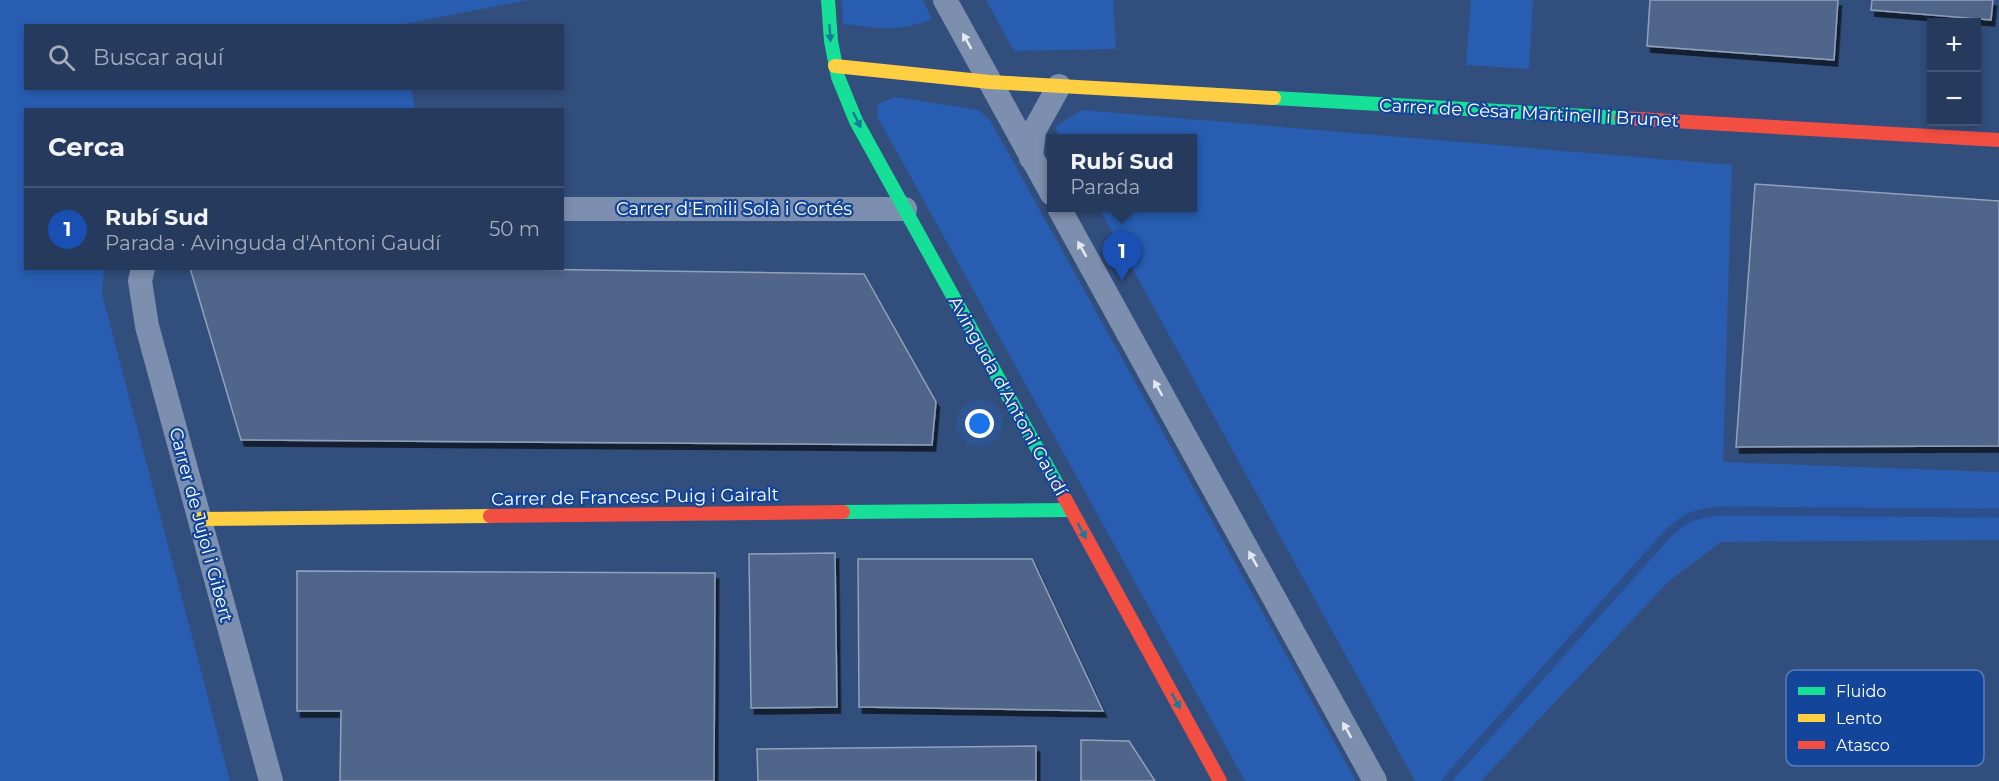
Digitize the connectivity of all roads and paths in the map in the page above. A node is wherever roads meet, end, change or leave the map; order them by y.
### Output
1 (828, 0) edge
2 (945, 0) edge
3 (835, 66) junction
4 (990, 82) junction
5 (1059, 86) junction
6 (1999, 140) edge
7 (1031, 158) junction
8 (1047, 185) edge
9 (905, 208) junction
10 (564, 209) edge
11 (1062, 212) edge
12 (143, 270) edge
13 (1071, 510) junction
14 (200, 519) junction
15 (271, 781) edge
16 (1220, 781) edge
17 (1375, 781) edge

1 -> 3 street, Avinguda d'Antoni Gaudí
4 -> 2 street
3 - 4 street, Carrer de Cèsar Martinell i Brunet
3 -> 9 street, Avinguda d'Antoni Gaudí
4 - 5 street, Carrer de Cèsar Martinell i Brunet
4 - 7 street
5 - 6 street, Carrer de Cèsar Martinell i Brunet
5 - 7 street
7 - 8 street
9 - 10 street, Carrer d'Emili Solà i Cortés
9 - 13 street, Avinguda d'Antoni Gaudí
17 -> 11 street
12 - 14 street, Carrer de Jujol i Gibert
13 - 14 street, Carrer de Francesc Puig i Gairalt
13 -> 16 street, Avinguda d'Antoni Gaudí
14 - 15 street, Carrer de Jujol i Gibert

